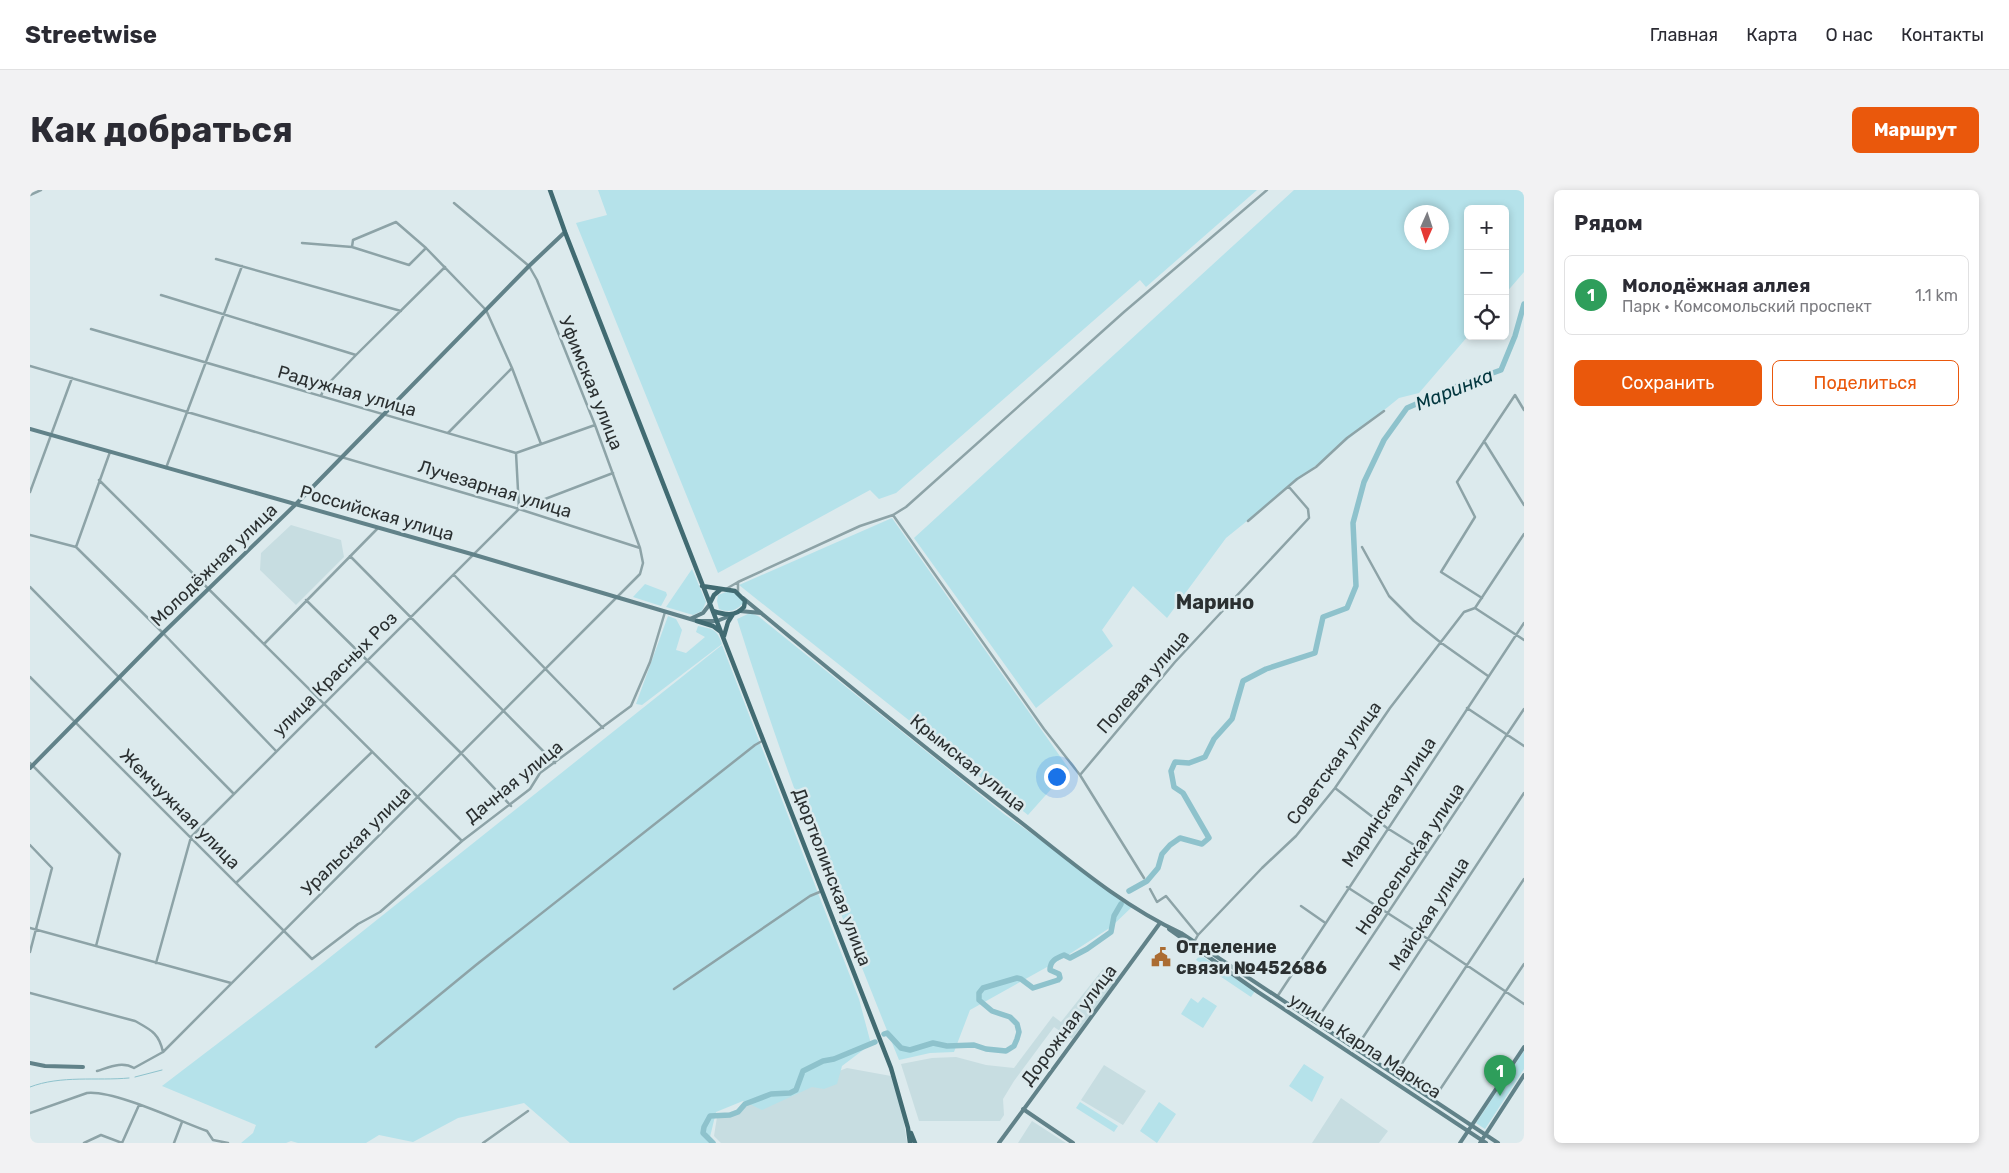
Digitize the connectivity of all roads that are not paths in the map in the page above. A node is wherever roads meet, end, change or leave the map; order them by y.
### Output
1 (41, 190) edge
2 (550, 190) edge
3 (1267, 190) edge
4 (30, 195) edge
5 (454, 203) dead end
6 (565, 232) junction
7 (302, 243) dead end
8 (352, 247) junction
9 (426, 248) junction
10 (216, 259) dead end
11 (242, 266) junction
12 (529, 266) junction
13 (445, 267) junction
14 (161, 295) dead end
15 (486, 310) junction
16 (401, 311) junction
17 (223, 315) junction
18 (91, 330) dead end
19 (356, 355) junction
20 (206, 363) junction
21 (30, 366) edge
22 (512, 368) junction
23 (72, 378) junction
24 (321, 396) junction
25 (1524, 410) edge
26 (1384, 411) dead end
27 (187, 413) junction
28 (383, 415) junction
29 (595, 425) junction
30 (30, 429) edge
31 (448, 433) junction
32 (52, 435) junction
33 (1484, 441) junction
34 (541, 444) junction
35 (110, 452) junction
36 (516, 453) junction
37 (342, 456) junction
38 (166, 468) junction
39 (613, 473) junction
40 (99, 480) junction
41 (1290, 487) junction
42 (30, 492) edge
43 (296, 504) junction
44 (1524, 505) edge
45 (520, 509) junction
46 (893, 516) junction
47 (1248, 521) dead end
48 (378, 528) junction
49 (1524, 534) edge
50 (30, 535) edge
51 (1362, 547) dead end
52 (76, 548) junction
53 (640, 548) junction
54 (474, 555) junction
55 (350, 556) junction
56 (454, 574) junction
57 (738, 582) junction
58 (702, 586) junction
59 (30, 587) edge
60 (208, 588) junction
61 (723, 590) junction
62 (740, 595) junction
63 (618, 597) junction
64 (1482, 598) junction
65 (306, 600) junction
66 (710, 604) junction
67 (1475, 608) junction
68 (713, 611) junction
69 (740, 611) junction
70 (666, 612) junction
71 (733, 614) junction
72 (763, 614) junction
73 (409, 618) junction
74 (690, 618) junction
75 (698, 620) junction
76 (717, 621) junction
77 (1524, 623) edge
78 (163, 634) junction
79 (1516, 634) junction
80 (724, 638) junction
81 (1524, 640) edge
82 (1440, 642) junction
83 (264, 644) junction
84 (367, 661) junction
85 (547, 668) junction
86 (1488, 676) junction
87 (30, 677) edge
88 (120, 677) junction
89 (326, 704) junction
90 (1467, 708) junction
91 (1524, 709) edge
92 (504, 711) junction
93 (75, 723) junction
94 (603, 728) junction
95 (1508, 735) junction
96 (764, 740) junction
97 (1524, 746) edge
98 (276, 750) junction
99 (372, 751) junction
100 (461, 754) junction
101 (555, 763) junction
102 (31, 766) edge
103 (1080, 775) junction
104 (1335, 788) junction
105 (1524, 792) edge
106 (233, 793) junction
107 (418, 797) junction
108 (511, 806) junction
109 (1387, 828) junction
110 (191, 837) junction
111 (462, 841) junction
112 (30, 844) edge
113 (1428, 854) junction
114 (1144, 878) dead end
115 (1524, 879) edge
116 (236, 882) junction
117 (1347, 887) junction
118 (1150, 889) dead end
119 (822, 890) junction
120 (1301, 906) dead end
121 (1388, 914) junction
122 (1324, 922) junction
123 (1162, 924) junction
124 (30, 928) edge
125 (36, 930) junction
126 (283, 932) junction
127 (1198, 935) junction
128 (1428, 939) junction
129 (1194, 942) junction
130 (96, 946) junction
131 (30, 952) edge
132 (312, 960) joint
133 (156, 963) junction
134 (1524, 964) edge
135 (1466, 965) junction
136 (231, 983) junction
137 (674, 989) dead end
138 (1506, 992) junction
139 (30, 993) edge
140 (1276, 996) junction
141 (1524, 1004) edge
142 (1294, 1008) junction
143 (1290, 1014) junction
144 (1316, 1022) junction
145 (1524, 1047) edge
146 (376, 1048) dead end
147 (1356, 1050) junction
148 (163, 1052) junction
149 (30, 1062) edge
150 (83, 1067) dead end
151 (98, 1071) dead end
152 (1394, 1075) junction
153 (1524, 1075) edge
154 (1433, 1100) junction
155 (139, 1105) junction
156 (1024, 1109) junction
157 (528, 1111) dead end
158 (30, 1113) edge
159 (182, 1122) junction
160 (1471, 1126) junction
161 (908, 1128) junction
162 (1468, 1131) junction
163 (1485, 1134) junction
164 (111, 1139) junction
165 (1481, 1141) edge
166 (228, 1142) edge
167 (84, 1143) edge
168 (110, 1143) edge
169 (122, 1143) edge
170 (174, 1143) edge
171 (483, 1143) edge
172 (910, 1143) edge
173 (915, 1143) edge
174 (1000, 1143) edge
175 (1073, 1143) edge
176 (1460, 1143) edge
177 (1486, 1143) edge
178 (1498, 1143) edge

1 - 4 street
2 - 6 main road
3 - 46 street
5 - 12 street, Уфимская улица
6 - 12 main road, Молодёжная улица
6 - 58 main road
7 - 8 street
8 - 9 street
8 - 9 street
9 - 13 street
10 - 11 street
11 - 16 street
11 - 17 street
12 - 15 main road, Молодёжная улица
12 - 29 street, Уфимская улица
13 - 15 street
13 - 16 street
14 - 17 street
15 - 22 street
15 - 28 main road, Молодёжная улица
16 - 19 street
17 - 19 street
17 - 20 street
18 - 20 street, Радужная улица
19 - 24 street
20 - 24 street, Радужная улица
20 - 27 street
21 - 23 street, Лучезарная улица
22 - 31 street
22 - 34 street
23 - 27 street, Лучезарная улица
23 - 32 street
24 - 28 street, Радужная улица
25 - 33 street
26 - 41 street
27 - 37 street, Лучезарная улица
27 - 38 street
28 - 31 street, Радужная улица
28 - 37 main road, Молодёжная улица
29 - 34 street
29 - 39 street, Уфимская улица
30 - 32 main road, Российская улица
31 - 36 street, Радужная улица
32 - 35 main road, Российская улица
32 - 42 street
33 - 44 street
33 - 64 street
34 - 36 street
35 - 38 main road, Российская улица
35 - 40 street
36 - 45 street
37 - 43 main road, Молодёжная улица
37 - 45 street, Лучезарная улица
38 - 43 main road, Российская улица
39 - 45 street, улица Красных Роз
39 - 53 street, Уфимская улица
40 - 52 street
40 - 60 street
41 - 47 street
41 - 103 street, Полевая улица
43 - 48 main road, Российская улица
43 - 60 main road, Молодёжная улица
45 - 53 street, Лучезарная улица
45 - 54 street, улица Красных Роз
46 - 57 street
46 - 103 street
48 - 54 main road, Российская улица
48 - 55 street
49 - 64 street
50 - 52 street
51 - 82 street
52 - 78 street
53 - 63 street, Уфимская улица
54 - 56 street, улица Красных Роз
54 - 63 main road, Российская улица
55 - 65 street
55 - 73 street
56 - 73 street, улица Красных Роз
56 - 85 street
57 - 61 street
57 - 62 street
58 - 61 main road
58 - 66 main road
59 - 88 street
60 - 78 main road, Молодёжная улица
60 - 83 street
61 - 62 main road
61 - 66 main road
62 - 69 main road
62 - 72 main road, Крымская улица
63 - 70 main road, Российская улица
63 - 85 street, Уральская улица
64 - 67 street
65 - 83 street
65 - 84 street
66 - 68 main road
66 - 74 main road
67 - 79 street
67 - 82 street, Советская улица
68 - 71 main road
68 - 76 main road, Дюртюлинская улица
69 - 71 main road
69 - 72 main road
70 - 74 main road, Российская улица
70 - 94 street, Дачная улица
71 - 76 main road
71 - 80 main road
72 - 123 main road, Крымская улица
73 - 84 street, улица Красных Роз
73 - 92 street
74 - 75 main road, Российская улица
75 - 76 main road, Российская улица
75 - 80 main road
76 - 80 main road, Дюртюлинская улица
77 - 79 street, Маринская улица
78 - 88 main road, Молодёжная улица
78 - 98 street
79 - 81 street
79 - 86 street, Маринская улица
80 - 96 main road, Дюртюлинская улица
82 - 86 street
82 - 104 street, Советская улица
83 - 89 street
84 - 89 street, улица Красных Роз
84 - 100 street
85 - 92 street, Уральская улица
85 - 94 street
86 - 90 street, Маринская улица
87 - 93 street, Жемчужная улица
88 - 93 main road, Молодёжная улица
88 - 106 street
89 - 98 street, улица Красных Роз
89 - 99 street
90 - 95 street
90 - 109 street, Маринская улица
91 - 95 street, Новосельская улица
92 - 100 street, Уральская улица
92 - 101 street
93 - 102 main road, Молодёжная улица
93 - 110 street, Жемчужная улица
94 - 101 street, Дачная улица
95 - 97 street
95 - 113 street, Новосельская улица
96 - 119 main road, Дюртюлинская улица
96 - 146 street
98 - 106 street, улица Красных Роз
99 - 107 street
99 - 116 street
100 - 107 street, Уральская улица
100 - 108 street
101 - 108 street, Дачная улица
102 - 130 street
103 - 114 street
104 - 109 street
104 - 127 street, Советская улица
105 - 128 street, Майская улица
106 - 110 street, улица Красных Роз
107 - 111 street
107 - 126 street, Уральская улица
108 - 111 street, Дачная улица
109 - 113 street
109 - 117 street, Маринская улица
110 - 116 street, Жемчужная улица
110 - 133 street, улица Красных Роз
111 - 132 street, Дачная улица
112 - 125 street
113 - 121 street, Новосельская улица
115 - 135 street
116 - 126 street, Жемчужная улица
117 - 121 street
117 - 122 street, Маринская улица
118 - 127 street
119 - 137 street
119 - 161 main road, Дюртюлинская улица
120 - 122 street
121 - 128 street
121 - 144 street, Новосельская улица
122 - 140 street, Маринская улица
123 - 129 main road, улица Карла Маркса
123 - 143 main road, улица Карла Маркса
123 - 156 main road, Дорожная улица
124 - 125 street
125 - 130 street
125 - 131 street
126 - 132 street, Жемчужная улица
126 - 136 street, Уральская улица
127 - 129 street, Советская улица
128 - 135 street
128 - 147 street, Майская улица
129 - 140 main road, улица Карла Маркса
130 - 133 street
133 - 136 street
134 - 138 street
135 - 138 street
135 - 152 street
136 - 148 street, Уральская улица
138 - 141 street
138 - 154 street
139 - 148 street
140 - 142 main road, улица Карла Маркса
142 - 143 main road
142 - 144 main road, улица Карла Маркса
143 - 162 main road, улица Карла Маркса
144 - 147 main road, улица Карла Маркса
145 - 160 main road
147 - 152 main road, улица Карла Маркса
148 - 151 street, Уральская улица
149 - 150 main road
152 - 154 main road, улица Карла Маркса
153 - 163 main road
154 - 160 main road, улица Карла Маркса
155 - 158 street
155 - 159 street
155 - 169 street
156 - 174 main road, Дорожная улица
156 - 175 main road
157 - 171 street
159 - 166 street
159 - 170 street
160 - 162 main road
160 - 163 main road, улица Карла Маркса
161 - 172 main road
161 - 173 main road
162 - 165 main road, улица Карла Маркса
162 - 176 main road
163 - 165 main road
163 - 178 main road, улица Карла Маркса
164 - 167 street
164 - 168 street
164 - 169 street
165 - 177 main road, улица Карла Маркса

